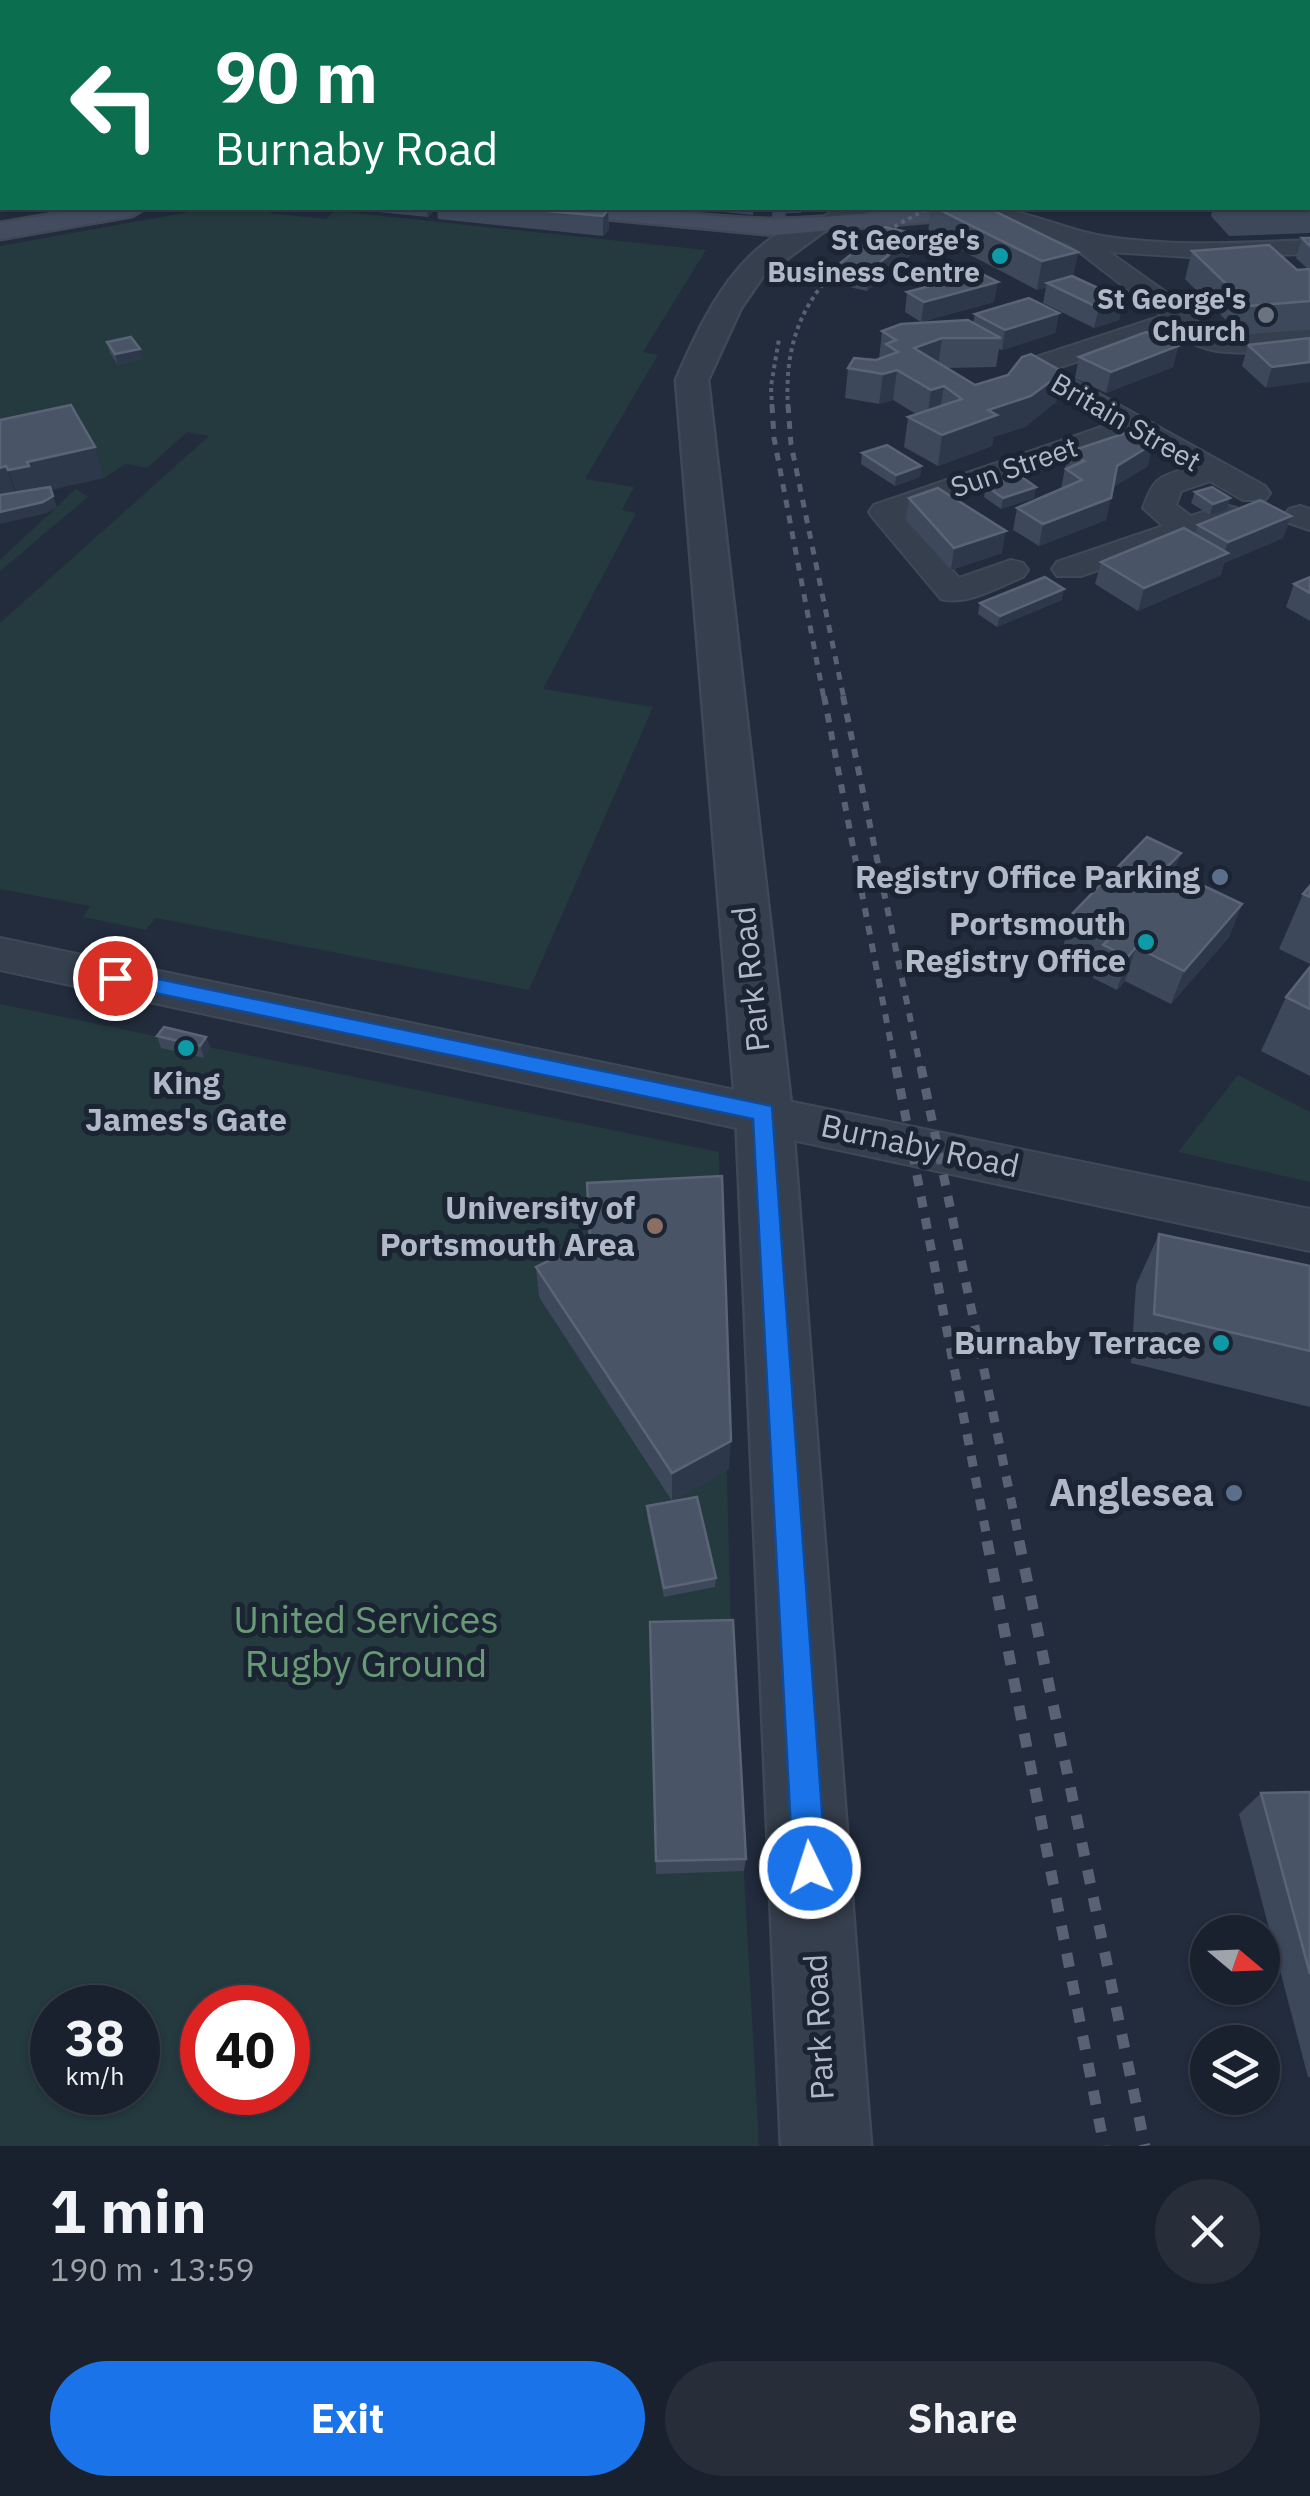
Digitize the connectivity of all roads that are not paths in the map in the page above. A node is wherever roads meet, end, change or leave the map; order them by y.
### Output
1 (121, 210) edge
2 (594, 210) edge
3 (854, 210) edge
4 (973, 210) edge
5 (999, 210) edge
6 (818, 225) junction
7 (0, 231) edge
8 (1075, 239) junction
9 (1310, 247) edge
10 (1271, 250) junction
11 (1297, 278) edge
12 (1180, 319) junction
13 (1310, 338) edge
14 (1131, 427) junction
15 (1211, 470) junction
16 (1254, 493) dead end
17 (1225, 514) edge
18 (1186, 527) junction
19 (1011, 570) dead end
20 (1069, 570) dead end
21 (0, 954) edge
22 (764, 1113) junction
23 (1310, 1230) edge
24 (826, 2146) edge

1 - 7 main road
2 - 6 main road
3 - 6 street
4 - 6 main road
5 - 8 street
6 - 22 street, Park Road
8 - 10 street
8 - 12 street
9 - 10 street
10 - 11 street
12 - 13 street
12 - 14 street, Britain Street
14 - 15 street, Britain Street
14 - 19 street, Sun Street
15 - 16 street, Britain Street
15 - 18 street
17 - 18 street
18 - 20 street
21 - 22 street, Burnaby Road
22 - 23 street, Burnaby Road
22 - 24 street, Park Road

